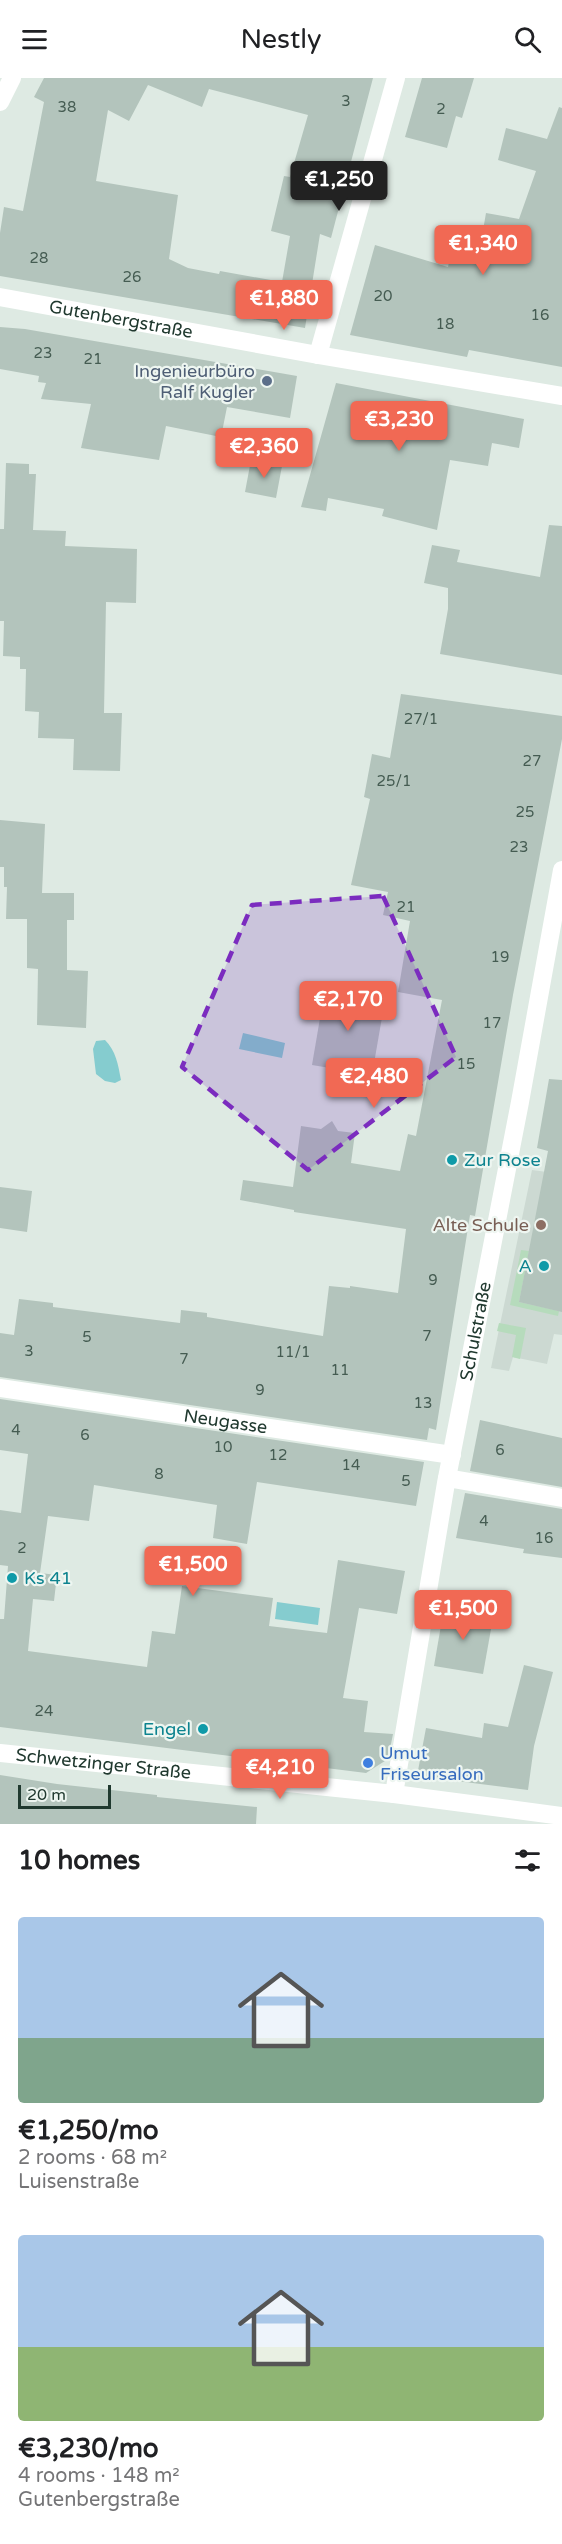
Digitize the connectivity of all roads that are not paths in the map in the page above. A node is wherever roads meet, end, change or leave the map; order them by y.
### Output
1 (12, 78) edge
2 (396, 78) edge
3 (0, 102) edge
4 (0, 297) edge
5 (318, 355) junction
6 (562, 396) edge
7 (562, 870) edge
8 (0, 1388) edge
9 (452, 1455) junction
10 (447, 1478) junction
11 (562, 1498) edge
12 (0, 1753) edge
13 (394, 1794) junction
14 (562, 1816) edge

1 - 3 street
2 - 5 street
4 - 5 street, Gutenbergstraße
5 - 6 street, Gutenbergstraße
7 - 9 street, Schulstraße
8 - 9 street, Neugasse
9 - 10 street, Schulstraße
10 - 11 street
10 - 13 street, Schulstraße
12 - 13 street, Schwetzinger Straße
13 - 14 street, Schwetzinger Straße

